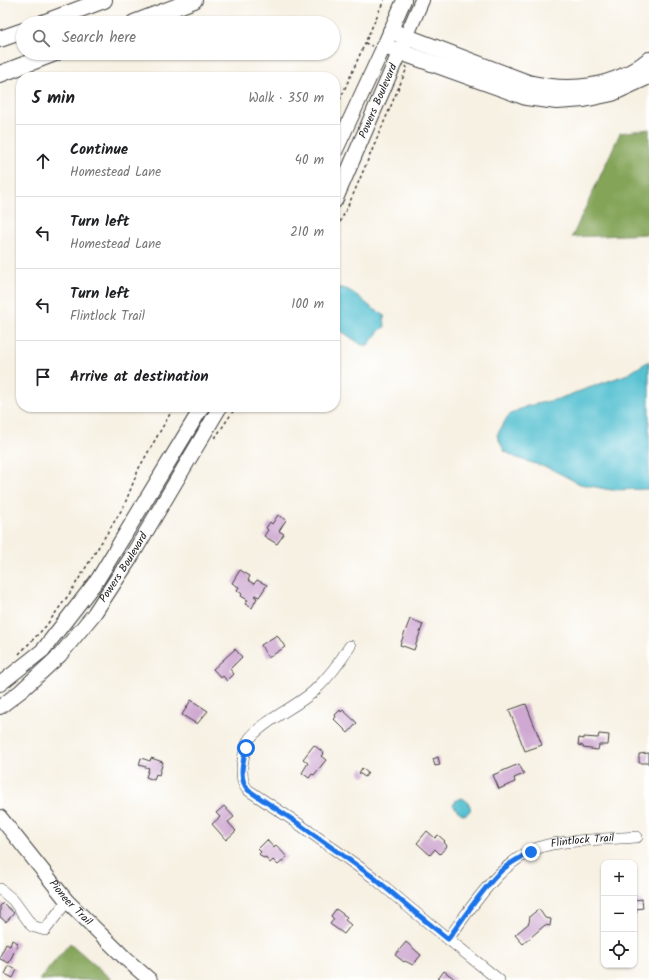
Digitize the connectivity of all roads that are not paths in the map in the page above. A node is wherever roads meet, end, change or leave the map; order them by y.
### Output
1 (104, 0) edge
2 (194, 0) edge
3 (404, 0) edge
4 (422, 0) edge
5 (62, 16) edge
6 (152, 16) edge
7 (16, 33) edge
8 (0, 39) edge
9 (395, 42) junction
10 (37, 60) edge
11 (649, 60) edge
12 (0, 74) edge
13 (649, 76) edge
14 (340, 143) edge
15 (340, 188) edge
16 (199, 412) edge
17 (217, 412) edge
18 (350, 646) dead end
19 (0, 684) edge
20 (0, 707) edge
21 (0, 817) edge
22 (637, 837) dead end
23 (0, 889) edge
24 (67, 901) junction
25 (448, 939) junction
26 (150, 980) edge
27 (499, 980) edge

1 - 5 highway
2 - 6 highway
3 - 9 main road, Powers Boulevard
4 - 9 main road, Powers Boulevard
7 - 8 highway
9 - 11 highway
9 - 13 highway
9 - 14 main road, Powers Boulevard
9 - 15 main road, Powers Boulevard
10 - 12 highway
16 - 19 main road, Powers Boulevard
17 - 20 main road, Powers Boulevard
18 - 25 street
21 - 24 main road, Pioneer Trail
22 - 25 street, Flintlock Trail
23 - 24 street
24 - 26 main road, Pioneer Trail
25 - 27 street

